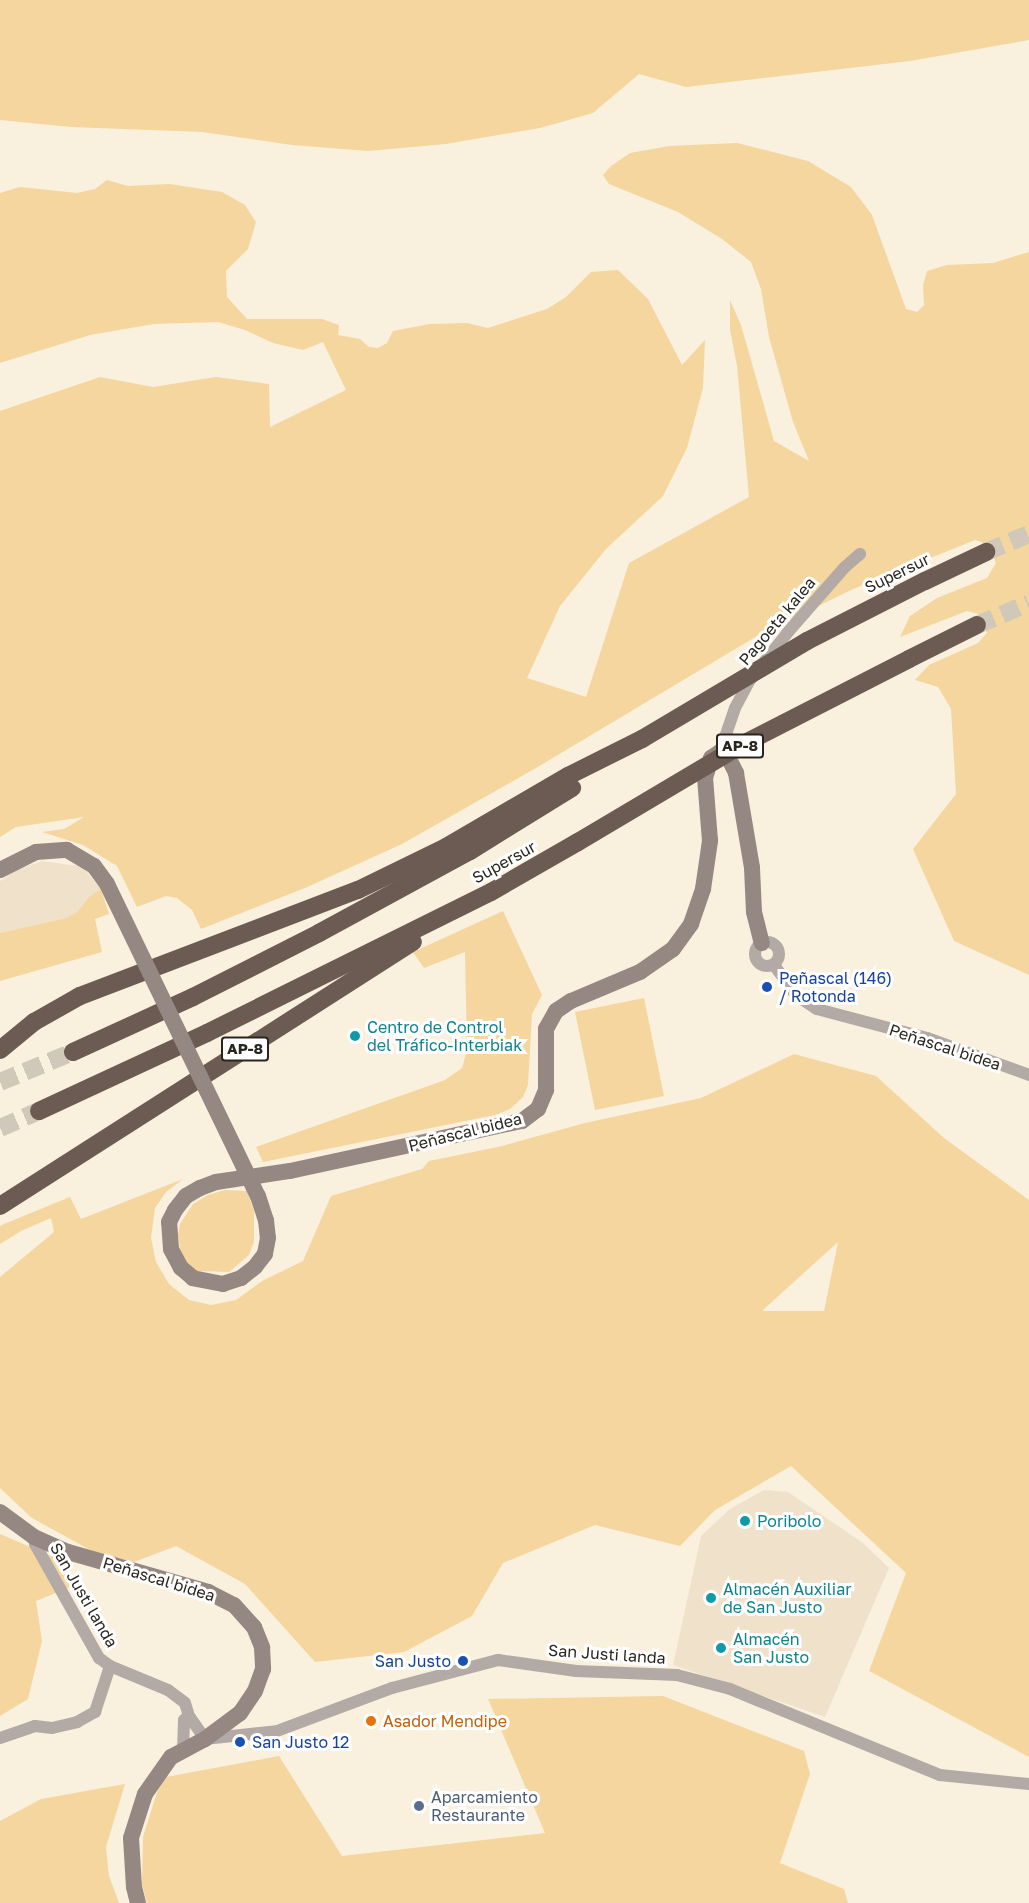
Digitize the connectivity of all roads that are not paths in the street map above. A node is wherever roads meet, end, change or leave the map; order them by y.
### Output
1 (986, 552) tunnel mouth
2 (860, 554) dead end
3 (977, 625) tunnel mouth
4 (720, 752) junction
5 (571, 781) junction
6 (0, 870) edge
7 (491, 892) junction
8 (762, 943) junction
9 (774, 965) junction
10 (0, 1050) edge
11 (73, 1052) tunnel mouth
12 (1029, 1075) edge
13 (39, 1111) tunnel mouth
14 (0, 1206) edge
15 (0, 1512) edge
16 (34, 1537) junction
17 (110, 1666) junction
18 (189, 1716) junction
19 (0, 1738) edge
20 (205, 1739) junction
21 (183, 1750) junction
22 (1029, 1784) edge
23 (138, 1903) edge

1 - 5 highway, Supersur, bridge
2 - 4 street, Pagoeta kalea
3 - 7 highway, Supersur / AP-8, bridge
4 - 6 street, Peñascal bidea, bridge
4 - 8 street
5 - 10 highway
5 - 11 highway, Supersur
7 - 13 highway, Supersur / AP-8
7 - 14 highway, AP-8
8 - 9 street
8 - 9 street
9 - 12 street, Peñascal bidea
15 - 16 street, Peñascal bidea
16 - 17 street, San Justi landa
16 - 20 street, Peñascal bidea
17 - 18 street, San Justi landa
17 - 19 street, San Justi landa
18 - 20 street, San Justi landa
18 - 21 street
20 - 21 street, Peñascal bidea
20 - 22 street, San Justi landa
21 - 23 street, Peñascal bidea

